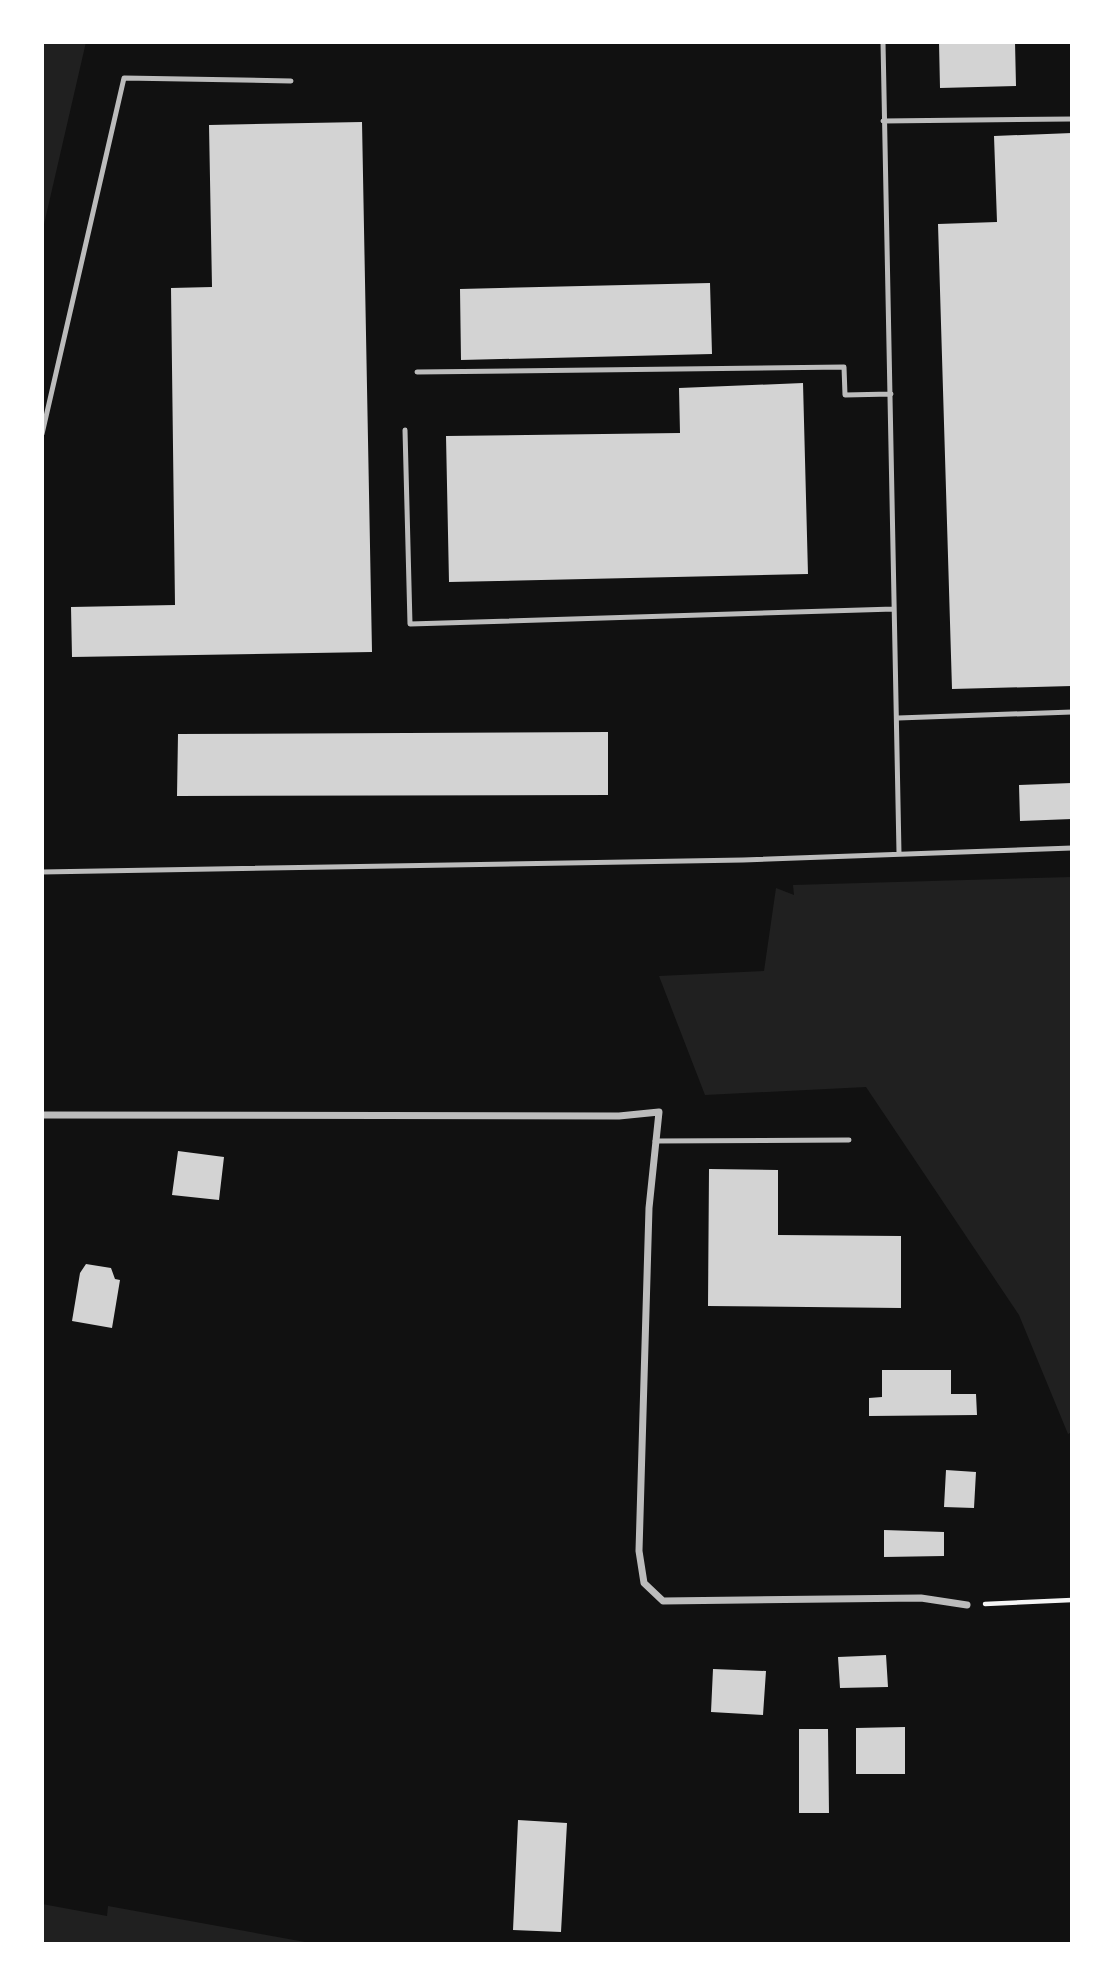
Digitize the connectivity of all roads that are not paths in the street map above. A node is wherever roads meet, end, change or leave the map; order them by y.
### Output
1 (883, 42) edge
2 (291, 81) dead end
3 (1072, 119) edge
4 (883, 121) junction
5 (417, 372) dead end
6 (891, 394) junction
7 (405, 430) dead end
8 (42, 434) edge
9 (894, 609) junction
10 (1072, 712) edge
11 (898, 718) junction
12 (1072, 848) edge
13 (899, 853) junction
14 (42, 873) edge
15 (42, 1115) edge
16 (849, 1140) dead end
17 (655, 1141) junction
18 (967, 1605) road end

1 - 4 lane
2 - 8 lane
3 - 4 lane
4 - 6 lane
5 - 6 lane
6 - 9 lane
7 - 9 lane
9 - 11 lane
10 - 11 lane
11 - 13 lane
12 - 13 lane
13 - 14 lane
15 - 17 street
16 - 17 lane
17 - 18 street

